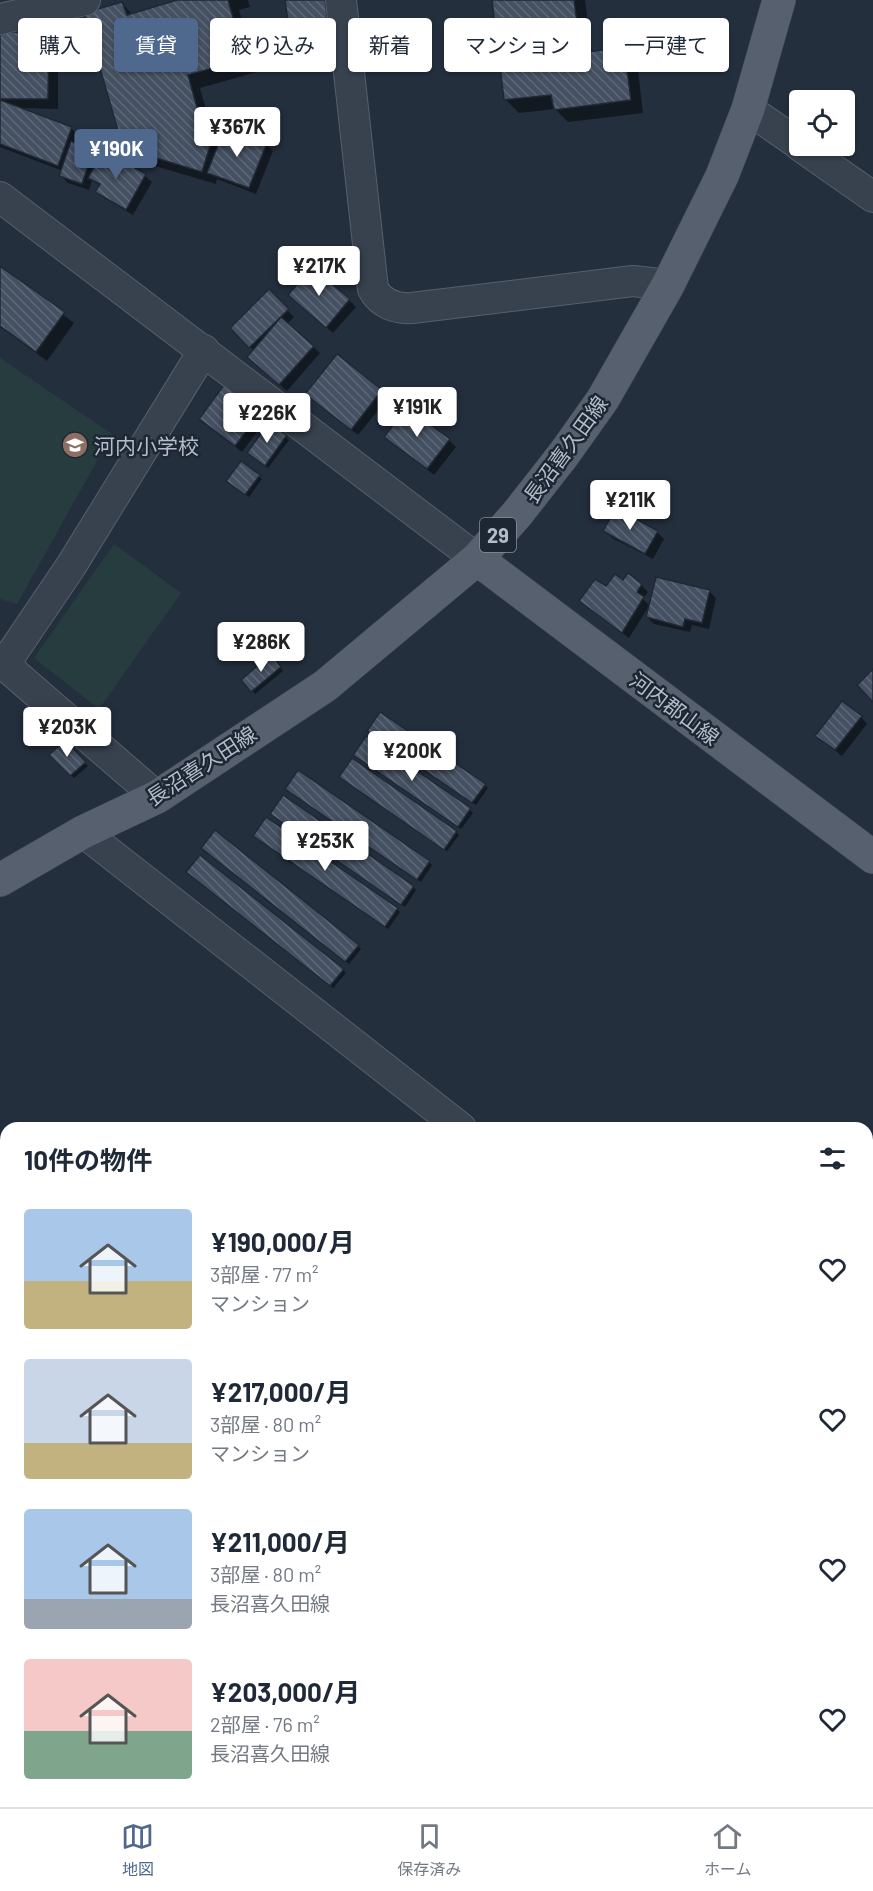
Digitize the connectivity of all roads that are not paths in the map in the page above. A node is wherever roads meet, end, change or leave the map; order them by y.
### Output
1 (85, 0) edge
2 (341, 0) edge
3 (779, 0) edge
4 (56, 3) edge
5 (0, 19) edge
6 (748, 108) junction
7 (789, 137) edge
8 (815, 156) edge
9 (0, 197) edge
10 (873, 197) edge
11 (668, 285) junction
12 (204, 350) junction
13 (477, 558) junction
14 (2, 663) edge
15 (157, 796) junction
16 (83, 832) junction
17 (873, 857) edge
18 (0, 880) edge
19 (453, 1122) edge

1 - 4 street
2 - 11 street
3 - 6 main road, 長沼喜久田線 / 29
4 - 5 street
6 - 7 street
6 - 11 main road, 長沼喜久田線 / 29
8 - 10 street
9 - 12 street
11 - 13 main road, 長沼喜久田線 / 29
12 - 13 street
12 - 14 street
13 - 15 main road, 長沼喜久田線 / 29
13 - 17 main road, 河内郡山線
14 - 15 street
15 - 16 main road, 長沼喜久田線 / 29
16 - 18 main road, 長沼喜久田線 / 29
16 - 19 street

